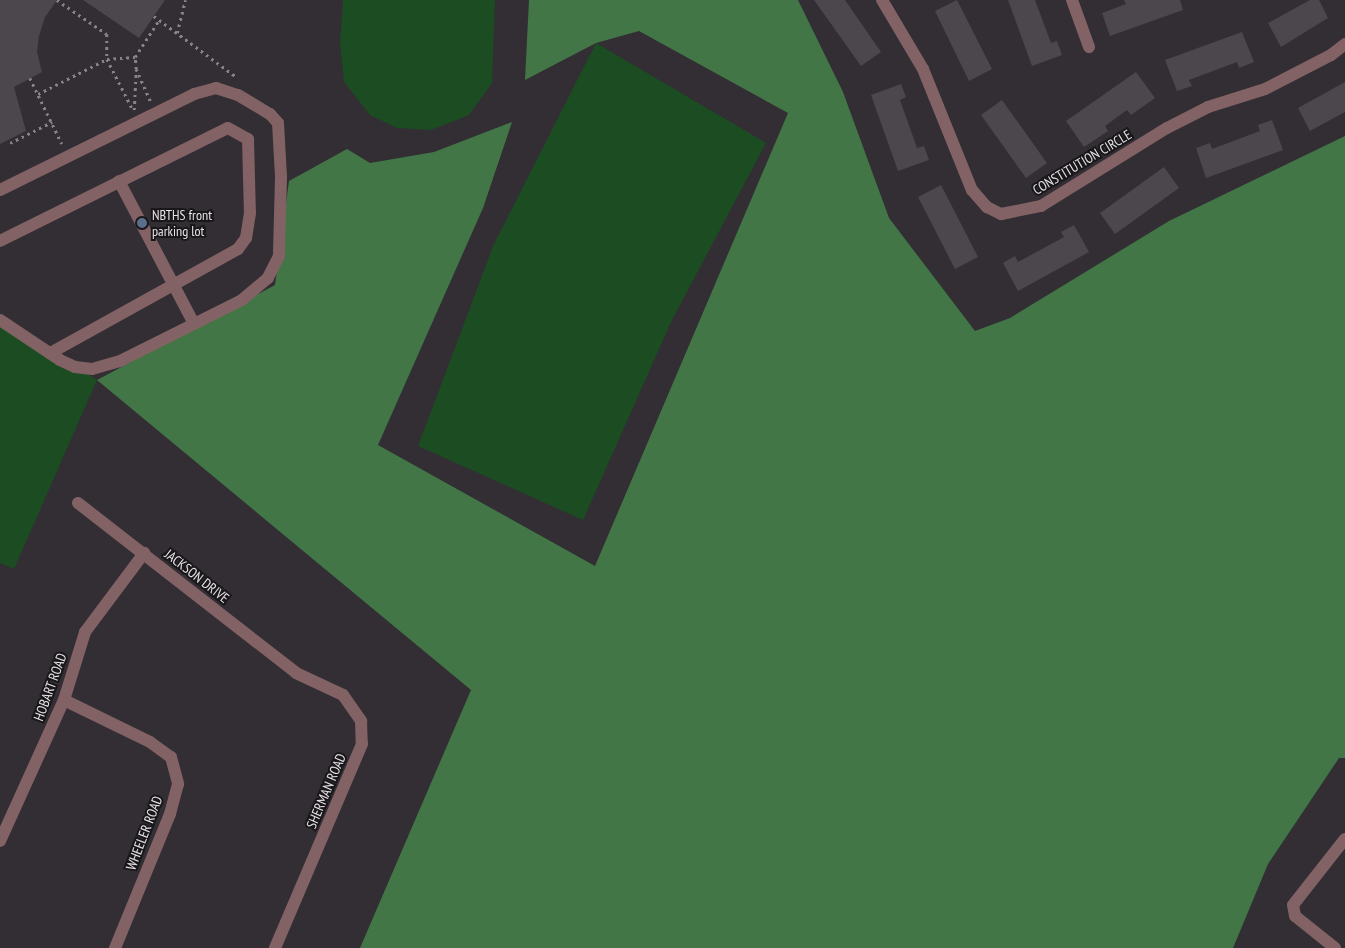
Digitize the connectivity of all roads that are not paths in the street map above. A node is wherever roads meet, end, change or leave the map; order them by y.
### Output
1 (882, 0) edge
2 (1072, 0) edge
3 (1345, 44) edge
4 (1089, 47) dead end
5 (119, 182) junction
6 (0, 190) edge
7 (0, 241) edge
8 (174, 286) junction
9 (0, 320) edge
10 (194, 324) junction
11 (55, 357) junction
12 (78, 503) dead end
13 (144, 553) junction
14 (296, 674) joint
15 (64, 700) junction
16 (1345, 840) edge
17 (0, 841) edge
18 (1345, 944) edge
19 (115, 948) edge
20 (275, 948) edge
21 (1335, 948) edge
22 (1342, 948) edge

1 - 3 street, CONSTITUTION CIRCLE
2 - 4 street
5 - 7 street
5 - 8 street
5 - 8 street
6 - 10 street
8 - 10 street
8 - 11 street
9 - 11 street
10 - 11 street
12 - 13 street, JACKSON DRIVE
13 - 14 street, JACKSON DRIVE
13 - 15 street, HOBART ROAD
14 - 20 street, SHERMAN ROAD
15 - 17 street, HOBART ROAD
15 - 19 street, WHEELER ROAD
16 - 21 street
18 - 22 street

